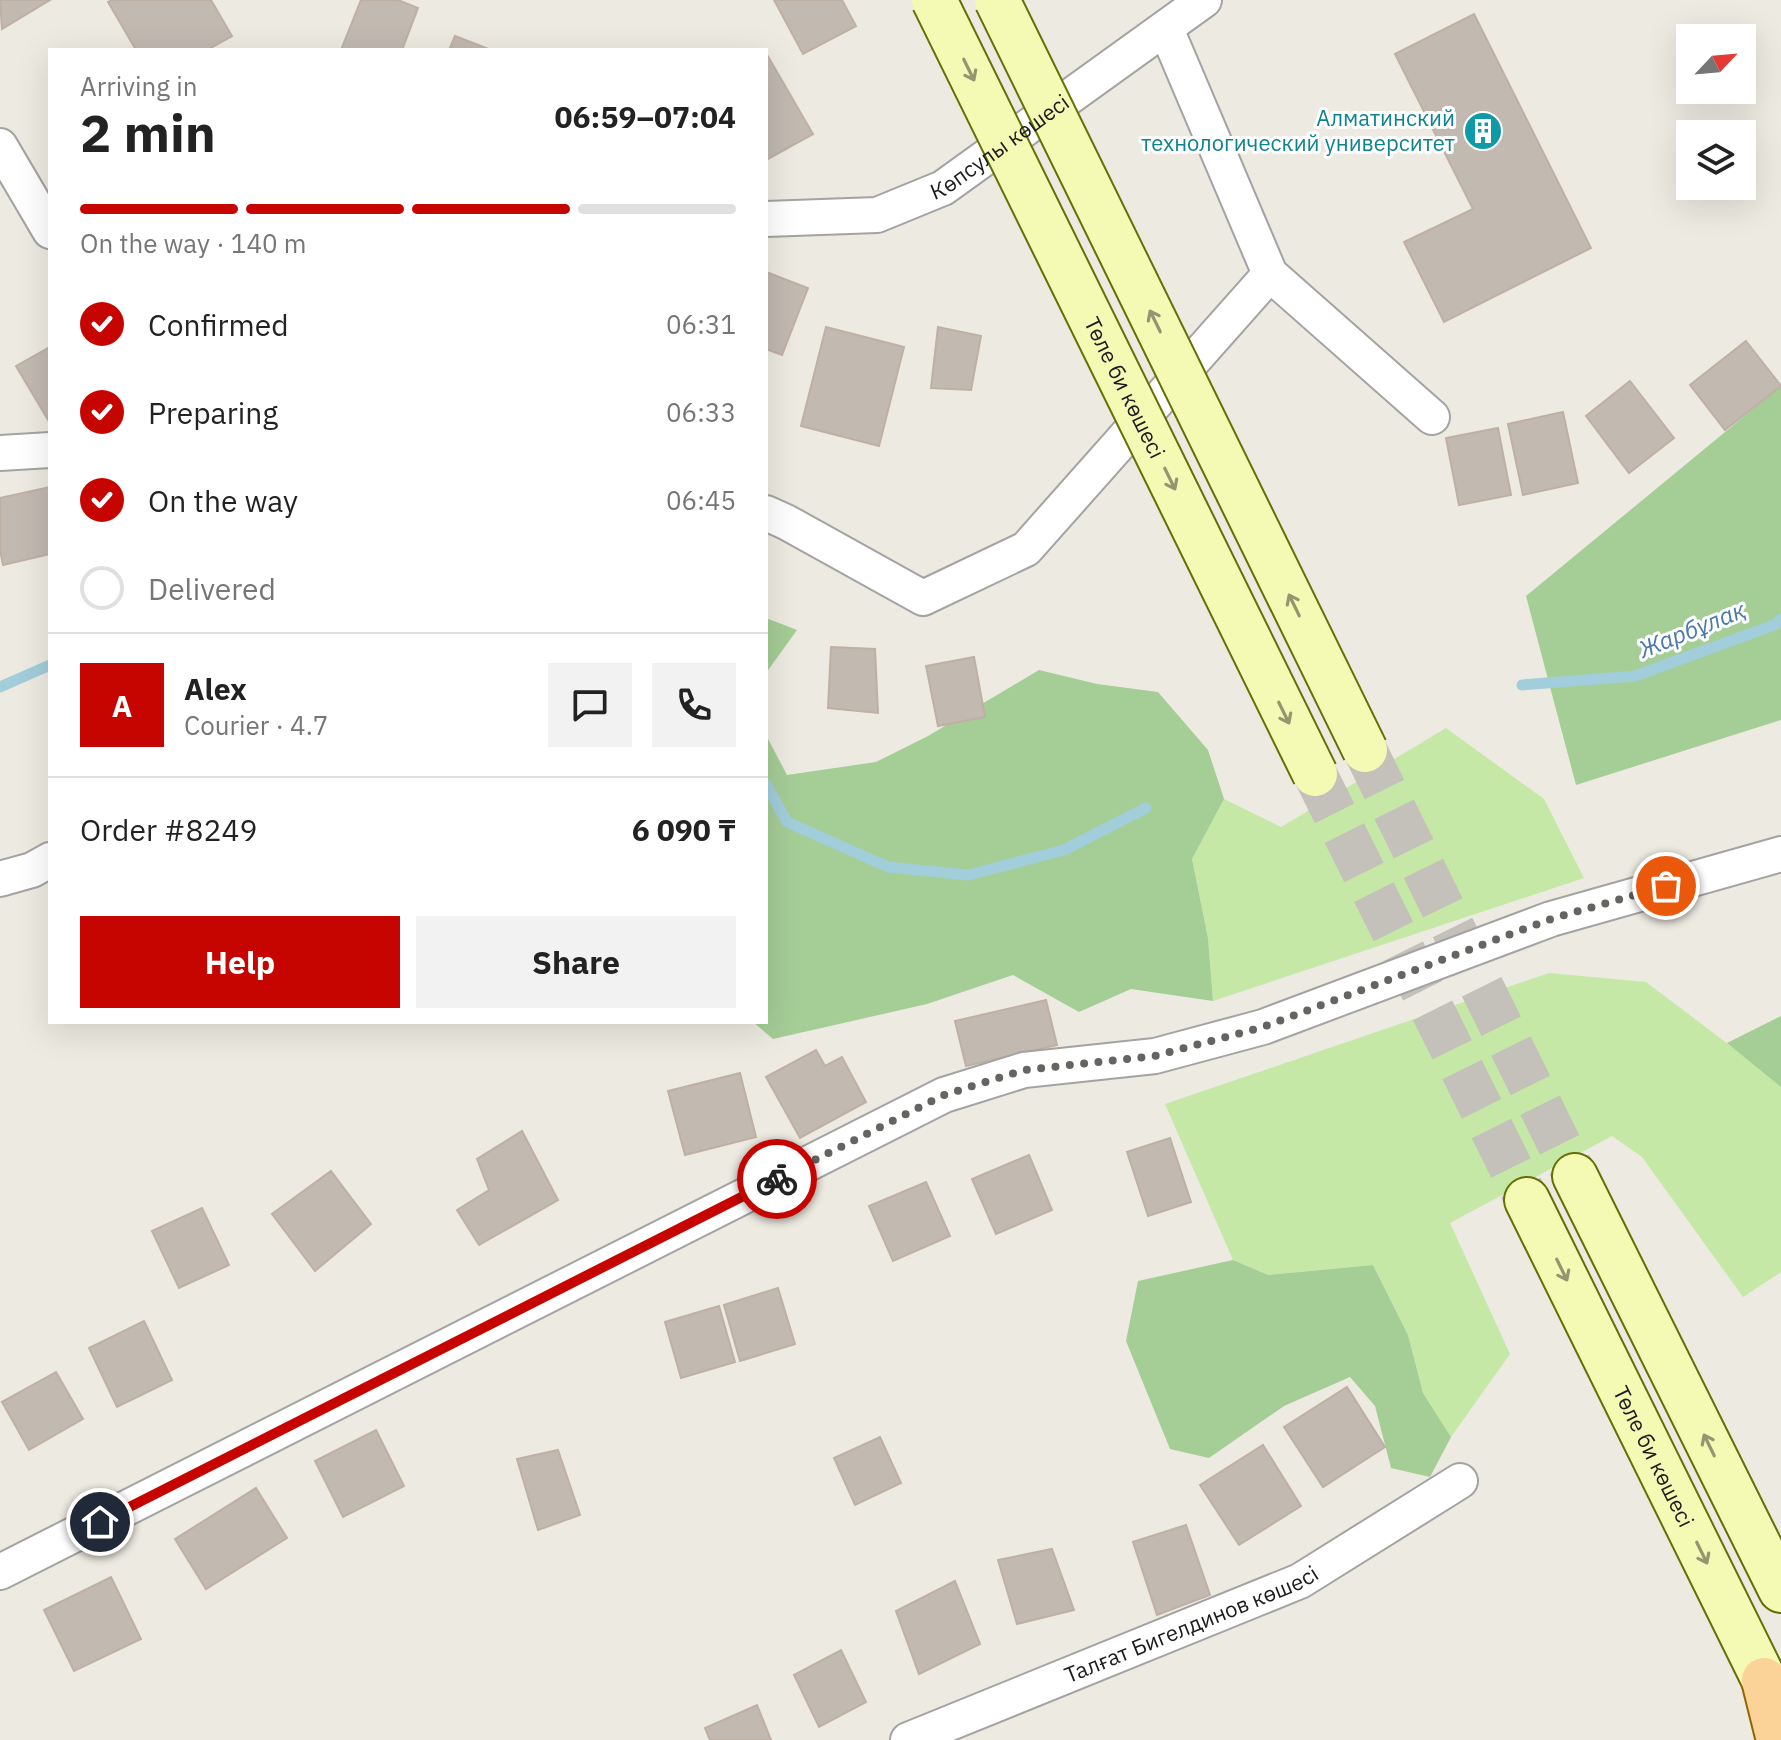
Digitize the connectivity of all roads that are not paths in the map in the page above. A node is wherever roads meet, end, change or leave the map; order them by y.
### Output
1 (934, 0) edge
2 (997, 0) edge
3 (1204, 0) edge
4 (1166, 29) junction
5 (0, 146) edge
6 (768, 219) edge
7 (48, 228) edge
8 (1270, 274) junction
9 (1432, 417) dead end
10 (48, 450) edge
11 (0, 453) edge
12 (768, 514) edge
13 (1365, 750) tunnel mouth
14 (1315, 774) tunnel mouth
15 (1781, 854) edge
16 (48, 861) edge
17 (0, 879) edge
18 (1575, 1176) tunnel mouth
19 (1527, 1200) tunnel mouth
20 (1460, 1481) dead end
21 (0, 1572) edge
22 (1781, 1590) edge
23 (1773, 1697) edge
24 (908, 1740) edge
25 (1779, 1740) edge

1 -> 14 main road, Төле би көшесі, bridge
13 -> 2 main road, bridge
3 - 4 street, Көпсулы көшесі
4 - 6 street, Көпсулы көшесі
4 - 8 street
5 - 7 street
8 - 9 street
8 - 12 street
10 - 11 street
15 - 21 street
16 - 17 street
22 -> 18 main road
19 -> 23 main road, Төле би көшесі
20 - 24 street, Талғат Бигелдинов көшесі
23 - 25 main road

